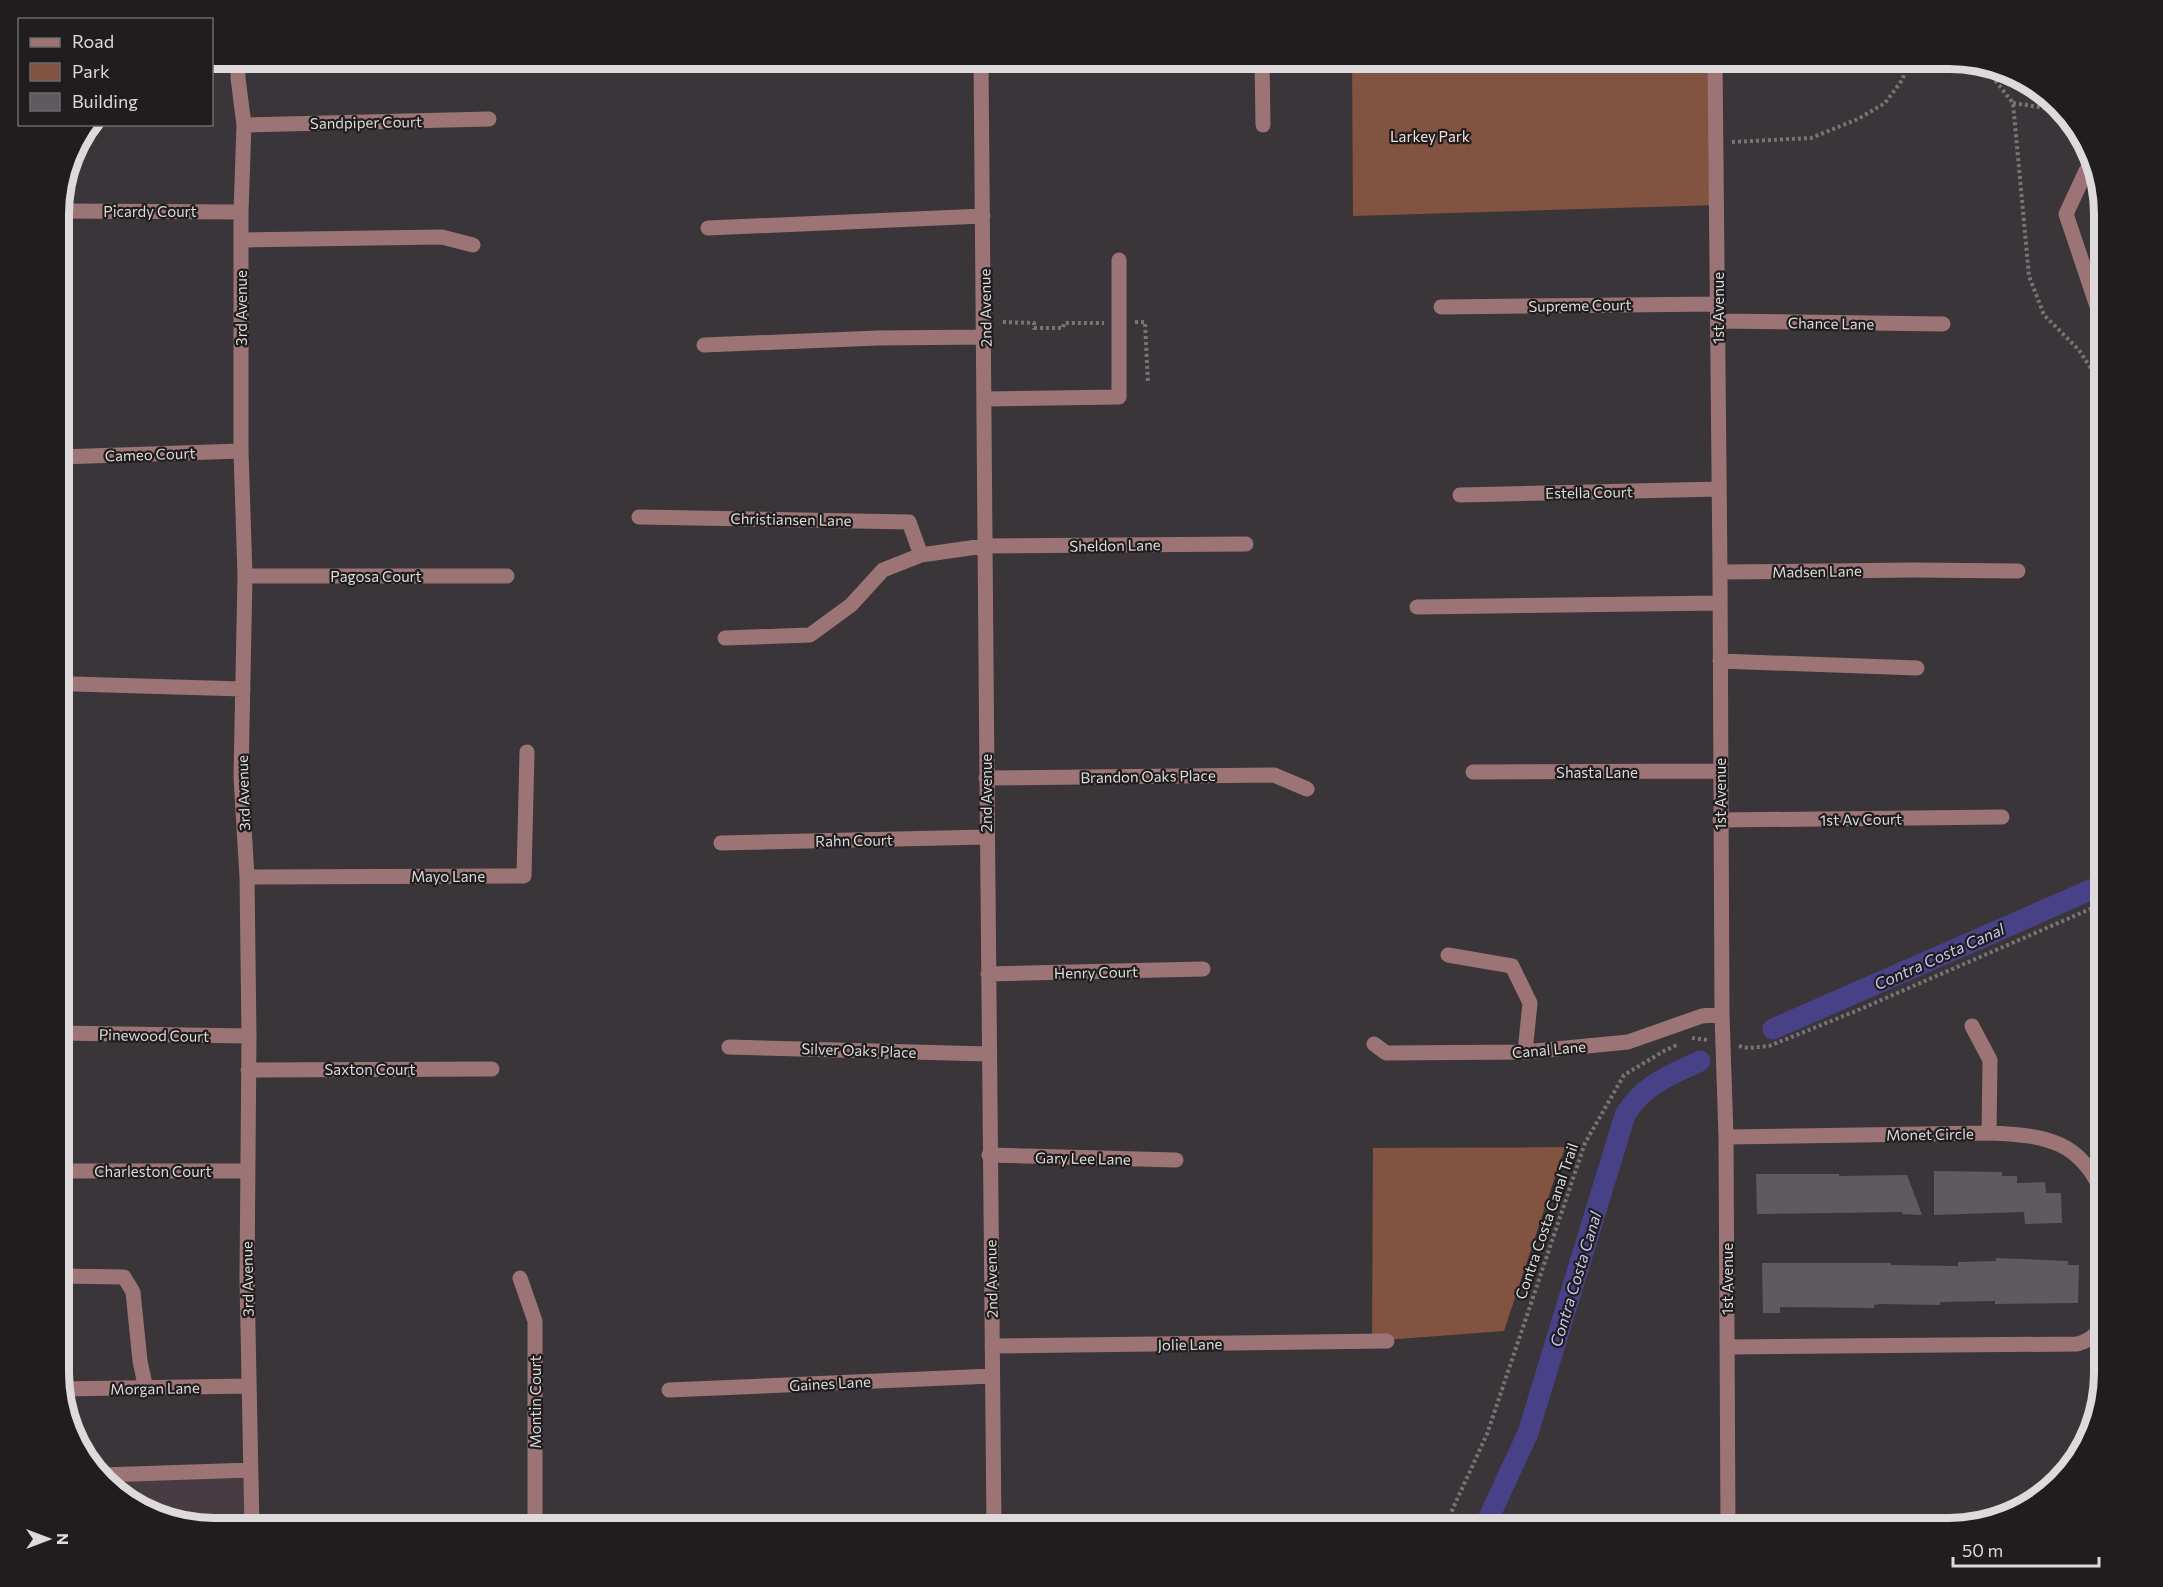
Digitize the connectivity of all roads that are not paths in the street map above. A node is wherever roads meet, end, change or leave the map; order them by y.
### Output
1 (238, 69) edge
2 (981, 69) edge
3 (1262, 69) edge
4 (1715, 69) edge
5 (489, 119) dead end
6 (244, 125) junction
7 (1263, 125) dead end
8 (2087, 170) edge
9 (69, 211) edge
10 (241, 212) junction
11 (983, 216) junction
12 (708, 228) dead end
13 (241, 240) junction
14 (473, 245) dead end
15 (1119, 260) dead end
16 (2094, 297) edge
17 (1718, 304) junction
18 (1441, 307) dead end
19 (1718, 321) junction
20 (1943, 324) dead end
21 (986, 338) junction
22 (704, 345) dead end
23 (985, 399) junction
24 (241, 451) junction
25 (69, 457) edge
26 (1719, 489) junction
27 (1460, 495) dead end
28 (639, 517) dead end
29 (1246, 544) dead end
30 (984, 546) junction
31 (921, 555) junction
32 (2018, 572) dead end
33 (1720, 573) junction
34 (245, 576) junction
35 (507, 576) dead end
36 (1720, 603) junction
37 (1417, 607) dead end
38 (725, 638) dead end
39 (1720, 661) junction
40 (1917, 668) dead end
41 (73, 684) dead end
42 (243, 689) junction
43 (527, 752) dead end
44 (1720, 771) junction
45 (1473, 772) dead end
46 (986, 778) junction
47 (1307, 789) dead end
48 (2002, 817) dead end
49 (1720, 820) junction
50 (987, 837) junction
51 (721, 843) dead end
52 (247, 877) junction
53 (1448, 955) dead end
54 (1203, 969) dead end
55 (988, 974) junction
56 (1722, 1014) junction
57 (1972, 1026) dead end
58 (69, 1033) edge
59 (249, 1036) junction
60 (1374, 1044) dead end
61 (729, 1047) dead end
62 (1526, 1052) junction
63 (988, 1054) junction
64 (492, 1069) dead end
65 (248, 1070) junction
66 (1989, 1133) junction
67 (1726, 1137) junction
68 (989, 1155) junction
69 (1176, 1160) dead end
70 (69, 1171) edge
71 (247, 1171) junction
72 (2094, 1175) edge
73 (69, 1276) edge
74 (520, 1278) dead end
75 (2094, 1336) edge
76 (1387, 1341) dead end
77 (992, 1346) junction
78 (1728, 1347) junction
79 (992, 1376) junction
80 (249, 1386) junction
81 (70, 1389) edge
82 (146, 1389) junction
83 (669, 1390) dead end
84 (251, 1470) junction
85 (110, 1475) edge
86 (252, 1518) edge
87 (535, 1518) edge
88 (994, 1518) edge
89 (1728, 1518) edge

1 - 6 street, 3rd Avenue
2 - 11 street, 2nd Avenue
3 - 7 street
4 - 17 street, 1st Avenue
5 - 6 street, Sandpiper Court
6 - 10 street, 3rd Avenue
8 - 16 street
9 - 10 street, Picardy Court
10 - 13 street, 3rd Avenue
11 - 12 street
11 - 21 street, 2nd Avenue
13 - 14 street
13 - 24 street, 3rd Avenue
15 - 23 street
17 - 18 street, Supreme Court
17 - 19 street, 1st Avenue
19 - 20 street, Chance Lane
19 - 26 street, 1st Avenue
21 - 22 street
21 - 23 street, 2nd Avenue
23 - 30 street, 2nd Avenue
24 - 25 street, Cameo Court
24 - 34 street, 3rd Avenue
26 - 27 street, Estella Court
26 - 33 street, 1st Avenue
28 - 31 street, Christiansen Lane
29 - 30 street, Sheldon Lane
30 - 31 street, Sheldon Lane
30 - 46 street, 2nd Avenue
31 - 38 street, Sheldon Lane
32 - 33 street, Madsen Lane
33 - 36 street, 1st Avenue
34 - 35 street, Pagosa Court
34 - 42 street, 3rd Avenue
36 - 37 street
36 - 39 street, 1st Avenue
39 - 40 street
39 - 44 street, 1st Avenue
41 - 42 street
42 - 52 street, 3rd Avenue
43 - 52 street, Mayo Lane
44 - 45 street, Shasta Lane
44 - 49 street, 1st Avenue
46 - 47 street, Brandon Oaks Place
46 - 50 street, 2nd Avenue
48 - 49 street, 1st Av Court
49 - 56 street, 1st Avenue
50 - 51 street, Rahn Court
50 - 55 street, 2nd Avenue
52 - 59 street, 3rd Avenue
53 - 62 street
54 - 55 street, Henry Court
55 - 63 street, 2nd Avenue
56 - 62 street, Canal Lane
56 - 67 street, 1st Avenue
57 - 66 street
58 - 59 street, Pinewood Court
59 - 65 street, 3rd Avenue
60 - 62 street, Canal Lane
61 - 63 street, Silver Oaks Place
63 - 68 street, 2nd Avenue
64 - 65 street, Saxton Court
65 - 71 street, 3rd Avenue
66 - 67 street, Monet Circle
66 - 72 street, Monet Circle
67 - 78 street, 1st Avenue
68 - 69 street, Gary Lee Lane
68 - 77 street, 2nd Avenue
70 - 71 street, Charleston Court
71 - 80 street, 3rd Avenue
73 - 82 street
74 - 87 street, Montin Court
75 - 78 street
76 - 77 street, Jolie Lane
77 - 79 street, 2nd Avenue
78 - 89 street, 1st Avenue
79 - 83 street, Gaines Lane
79 - 88 street, 2nd Avenue
80 - 82 street, Morgan Lane
80 - 84 street, 3rd Avenue
81 - 82 street, Morgan Lane
84 - 85 street
84 - 86 street, 3rd Avenue

